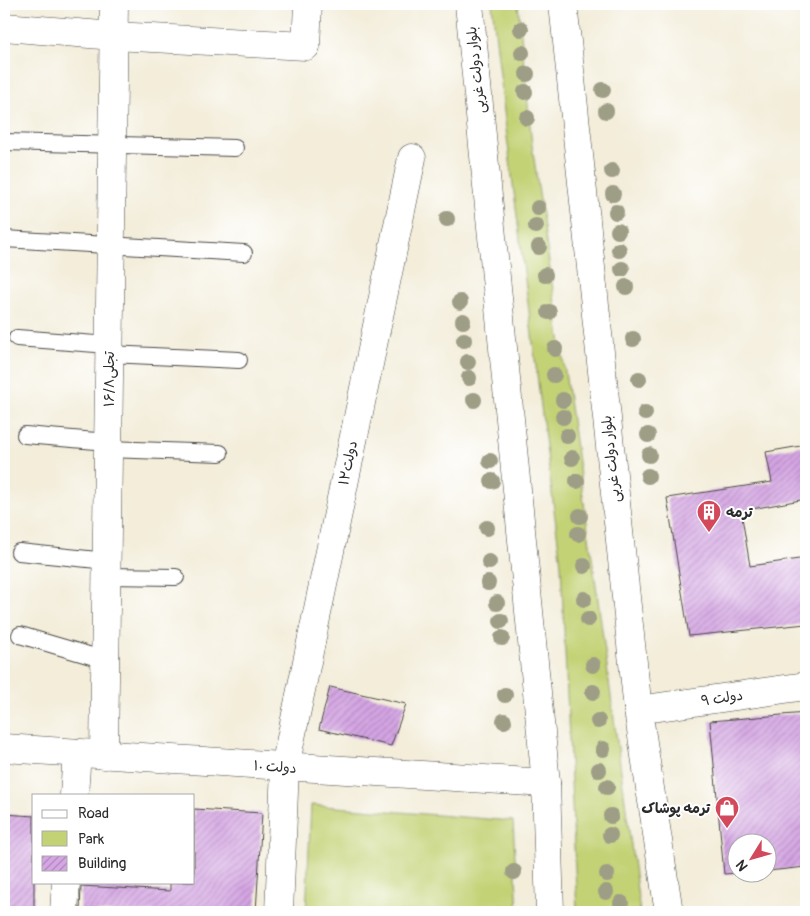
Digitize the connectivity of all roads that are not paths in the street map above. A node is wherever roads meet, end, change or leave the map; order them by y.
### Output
1 (114, 4) edge
2 (308, 4) edge
3 (469, 4) edge
4 (564, 4) edge
5 (4, 27) edge
6 (114, 36) junction
7 (4, 142) edge
8 (113, 145) junction
9 (235, 148) dead end
10 (412, 158) dead end
11 (4, 239) edge
12 (111, 246) junction
13 (244, 253) dead end
14 (16, 338) dead end
15 (109, 350) junction
16 (239, 360) dead end
17 (25, 435) dead end
18 (108, 446) junction
19 (220, 453) dead end
20 (19, 552) dead end
21 (107, 568) junction
22 (176, 577) dead end
23 (20, 635) dead end
24 (105, 660) junction
25 (806, 686) edge
26 (638, 710) junction
27 (4, 748) edge
28 (77, 753) junction
29 (104, 755) junction
30 (285, 767) junction
31 (546, 783) junction
32 (74, 794) edge
33 (66, 884) edge
34 (64, 912) edge
35 (280, 912) edge
36 (550, 912) edge
37 (669, 912) edge

1 - 6 street, تجلی۱۶/۸
2 - 6 street
3 - 31 street, بلوار دولت غربی
4 - 26 street, بلوار دولت غربی
5 - 6 street
6 - 8 street, تجلی۱۶/۸
7 - 8 lane
8 - 9 lane
8 - 12 street, تجلی۱۶/۸
10 - 30 street, ۱۲دولت
11 - 12 lane
12 - 13 lane
12 - 15 street, تجلی۱۶/۸
14 - 15 lane
15 - 16 lane
15 - 18 street, تجلی۱۶/۸
17 - 18 lane
18 - 19 lane
18 - 21 street, تجلی۱۶/۸
20 - 21 lane
21 - 22 lane
21 - 24 street, تجلی۱۶/۸
23 - 24 lane
24 - 29 street, تجلی۱۶/۸
25 - 26 street, ۹ دولت
26 - 37 street, بلوار دولت غربی
27 - 28 street, ۱۰ دولت
28 - 29 street, ۱۰ دولت
28 - 32 street
29 - 30 street, ۱۰ دولت
30 - 31 street, ۱۰ دولت
30 - 35 street, ۱۲دولت
31 - 36 street, بلوار دولت غربی
33 - 34 street

